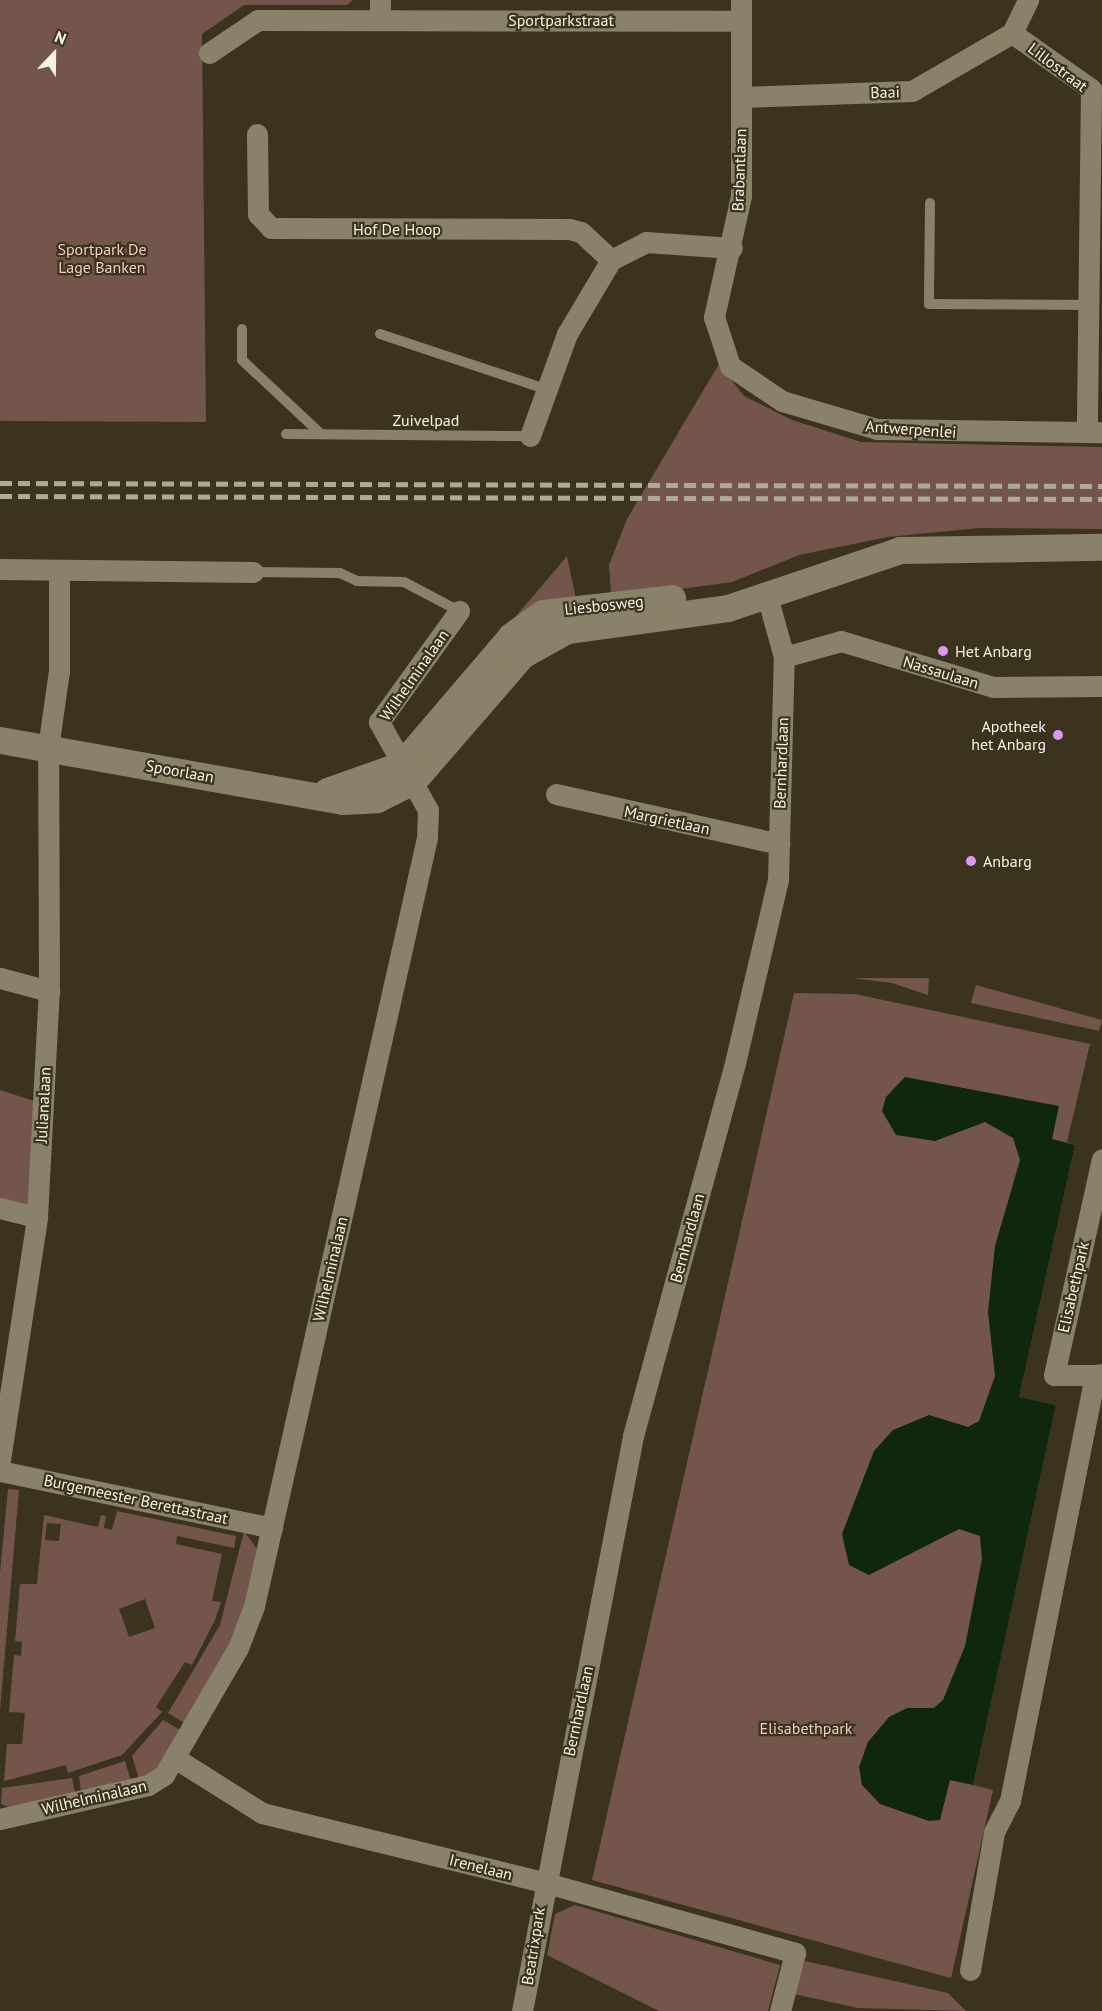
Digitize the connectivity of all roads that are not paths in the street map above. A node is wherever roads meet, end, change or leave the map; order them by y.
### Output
1 (1028, 0) edge
2 (380, 10) edge
3 (741, 10) edge
4 (1012, 33) junction
5 (209, 53) dead end
6 (1097, 89) edge
7 (741, 97) junction
8 (257, 134) dead end
9 (930, 203) dead end
10 (1096, 229) edge
11 (732, 248) junction
12 (611, 260) junction
13 (1090, 305) junction
14 (242, 329) dead end
15 (380, 334) dead end
16 (717, 338) joint
17 (553, 381) junction
18 (1095, 432) edge
19 (286, 434) dead end
20 (321, 434) junction
21 (530, 436) joint
22 (1102, 547) edge
23 (0, 569) edge
24 (59, 570) junction
25 (253, 572) joint
26 (766, 592) junction
27 (459, 611) joint
28 (784, 657) junction
29 (1102, 687) edge
30 (0, 740) edge
31 (48, 748) junction
32 (407, 773) junction
33 (556, 794) dead end
34 (779, 844) junction
35 (0, 978) edge
36 (49, 991) junction
37 (1102, 1159) edge
38 (0, 1208) edge
39 (37, 1217) junction
40 (1098, 1374) edge
41 (0, 1460) edge
42 (0, 1471) edge
43 (272, 1528) junction
44 (178, 1760) junction
45 (0, 1819) edge
46 (543, 1882) junction
47 (970, 1970) dead end
48 (522, 2011) edge
49 (780, 2011) edge

1 - 4 street
2 - 3 street, Sportparkstraat
2 - 5 street, Sportparkstraat
3 - 7 street, Brabantlaan
4 - 6 street, Lillostraat
4 - 7 street, Baai
6 - 10 street, Lillostraat
7 - 11 street, Brabantlaan
8 - 12 street, Hof De Hoop
9 - 13 lane
10 - 13 street, Lillostraat
11 - 12 street
11 - 16 street, Brabantlaan
12 - 17 street
13 - 18 street, Lillostraat
14 - 20 lane
15 - 17 lane
16 - 18 street, Antwerpenlei
17 - 21 street
19 - 20 lane, Zuivelpad
20 - 21 lane, Zuivelpad
22 - 26 street, Liesbosweg
23 - 24 street
24 - 25 street
24 - 31 street
25 - 27 lane
26 - 28 street, Bernhardlaan
26 - 32 street, Liesbosweg
27 - 32 street, Wilhelminalaan
28 - 29 street, Nassaulaan
28 - 34 street, Bernhardlaan
30 - 31 street, Spoorlaan
31 - 32 street, Spoorlaan
31 - 36 street, Julianalaan
32 - 43 street, Wilhelminalaan
33 - 34 street, Margrietlaan
34 - 46 street, Bernhardlaan
35 - 36 street
36 - 39 street, Julianalaan
37 - 40 street, Elisabethpark
38 - 39 street
39 - 41 street, Julianalaan
40 - 47 street, Elisabethpark
42 - 43 street, Burgemeester Berettastraat
43 - 44 street, Wilhelminalaan
44 - 45 street, Wilhelminalaan
44 - 46 street, Irenelaan
46 - 48 street, Beatrixpark
46 - 49 street, Irenelaan

